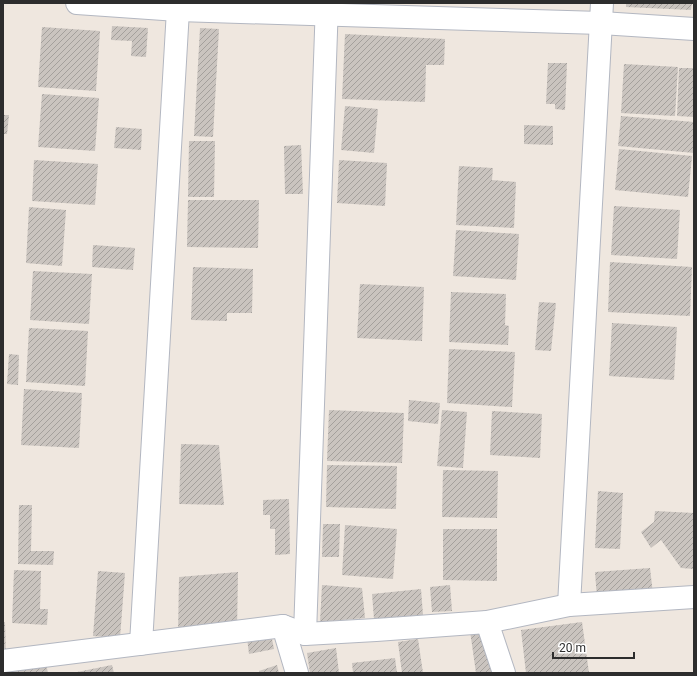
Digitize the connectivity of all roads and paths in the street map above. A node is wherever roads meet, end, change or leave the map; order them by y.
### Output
1 (77, 3) edge
2 (326, 9) edge
3 (178, 10) junction
4 (602, 13) edge
5 (694, 29) edge
6 (694, 597) edge
7 (568, 605) junction
8 (487, 622) junction
9 (282, 626) junction
10 (305, 634) junction
11 (141, 644) junction
12 (3, 661) edge
13 (297, 673) edge
14 (504, 673) edge

1 - 3 street
2 - 3 street
2 - 4 street
2 - 10 street
3 - 11 street
4 - 5 street
4 - 7 street
6 - 7 street
7 - 8 street
8 - 10 street
8 - 14 street
9 - 10 street
9 - 11 street
9 - 13 street
11 - 12 street

